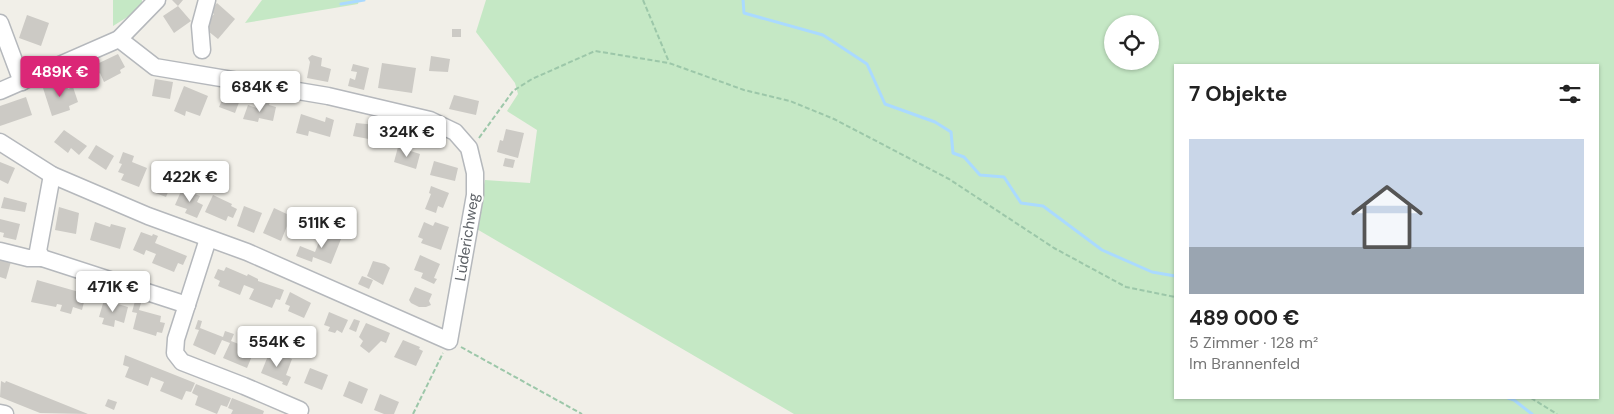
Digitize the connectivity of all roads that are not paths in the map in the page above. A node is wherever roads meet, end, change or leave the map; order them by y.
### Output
1 (157, 0) edge
2 (207, 0) edge
3 (0, 23) edge
4 (119, 39) junction
5 (202, 50) dead end
6 (22, 82) junction
7 (0, 91) edge
8 (0, 142) edge
9 (52, 175) junction
10 (208, 239) junction
11 (0, 250) edge
12 (42, 258) junction
13 (187, 305) junction
14 (300, 410) dead end
15 (0, 413) edge
16 (5, 414) edge

1 - 4 street
2 - 5 street
3 - 6 street
4 - 6 street
4 - 10 street, Lüderichweg
6 - 7 street
8 - 9 street
9 - 10 street
9 - 12 street
10 - 13 street
11 - 12 street
12 - 13 street
13 - 14 street
15 - 16 street

